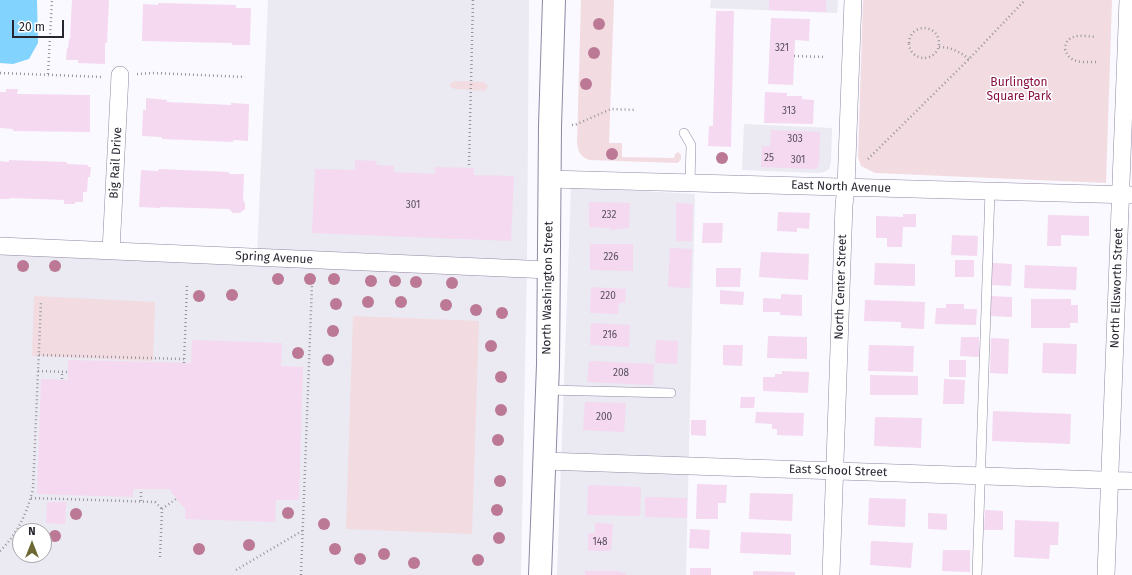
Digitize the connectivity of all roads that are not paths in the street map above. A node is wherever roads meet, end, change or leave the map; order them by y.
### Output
1 (554, 0) edge
2 (853, 0) edge
3 (1128, 0) edge
4 (121, 75) road end
5 (684, 133) dead end
6 (549, 179) junction
7 (690, 183) junction
8 (846, 187) junction
9 (990, 191) junction
10 (1126, 195) edge
11 (0, 246) edge
12 (111, 251) junction
13 (549, 270) junction
14 (547, 390) junction
15 (671, 392) dead end
16 (544, 461) junction
17 (835, 471) junction
18 (980, 476) junction
19 (1110, 480) junction
20 (1132, 481) edge
21 (540, 575) edge
22 (831, 575) edge
23 (977, 575) edge
24 (1106, 575) edge

1 - 6 main road, North Washington Street
2 - 8 street, North Center Street
3 - 10 street, North Ellsworth Street
4 - 12 street, Big Rail Drive
5 - 7 lane
6 - 7 street, East North Avenue
6 - 13 main road, North Washington Street
7 - 8 street, East North Avenue
8 - 9 street, East North Avenue
8 - 17 street, North Center Street
9 - 10 street, East North Avenue
9 - 18 lane
10 - 19 street, North Ellsworth Street
11 - 12 street, Spring Avenue
12 - 13 street, Spring Avenue
13 - 14 main road, North Washington Street
14 - 15 lane
14 - 16 main road, North Washington Street
16 - 17 street, East School Street
16 - 21 main road, North Washington Street
17 - 18 street, East School Street
17 - 22 street, North Center Street
18 - 19 street, East School Street
18 - 23 lane
19 - 20 street, East School Street
19 - 24 street, North Ellsworth Street

